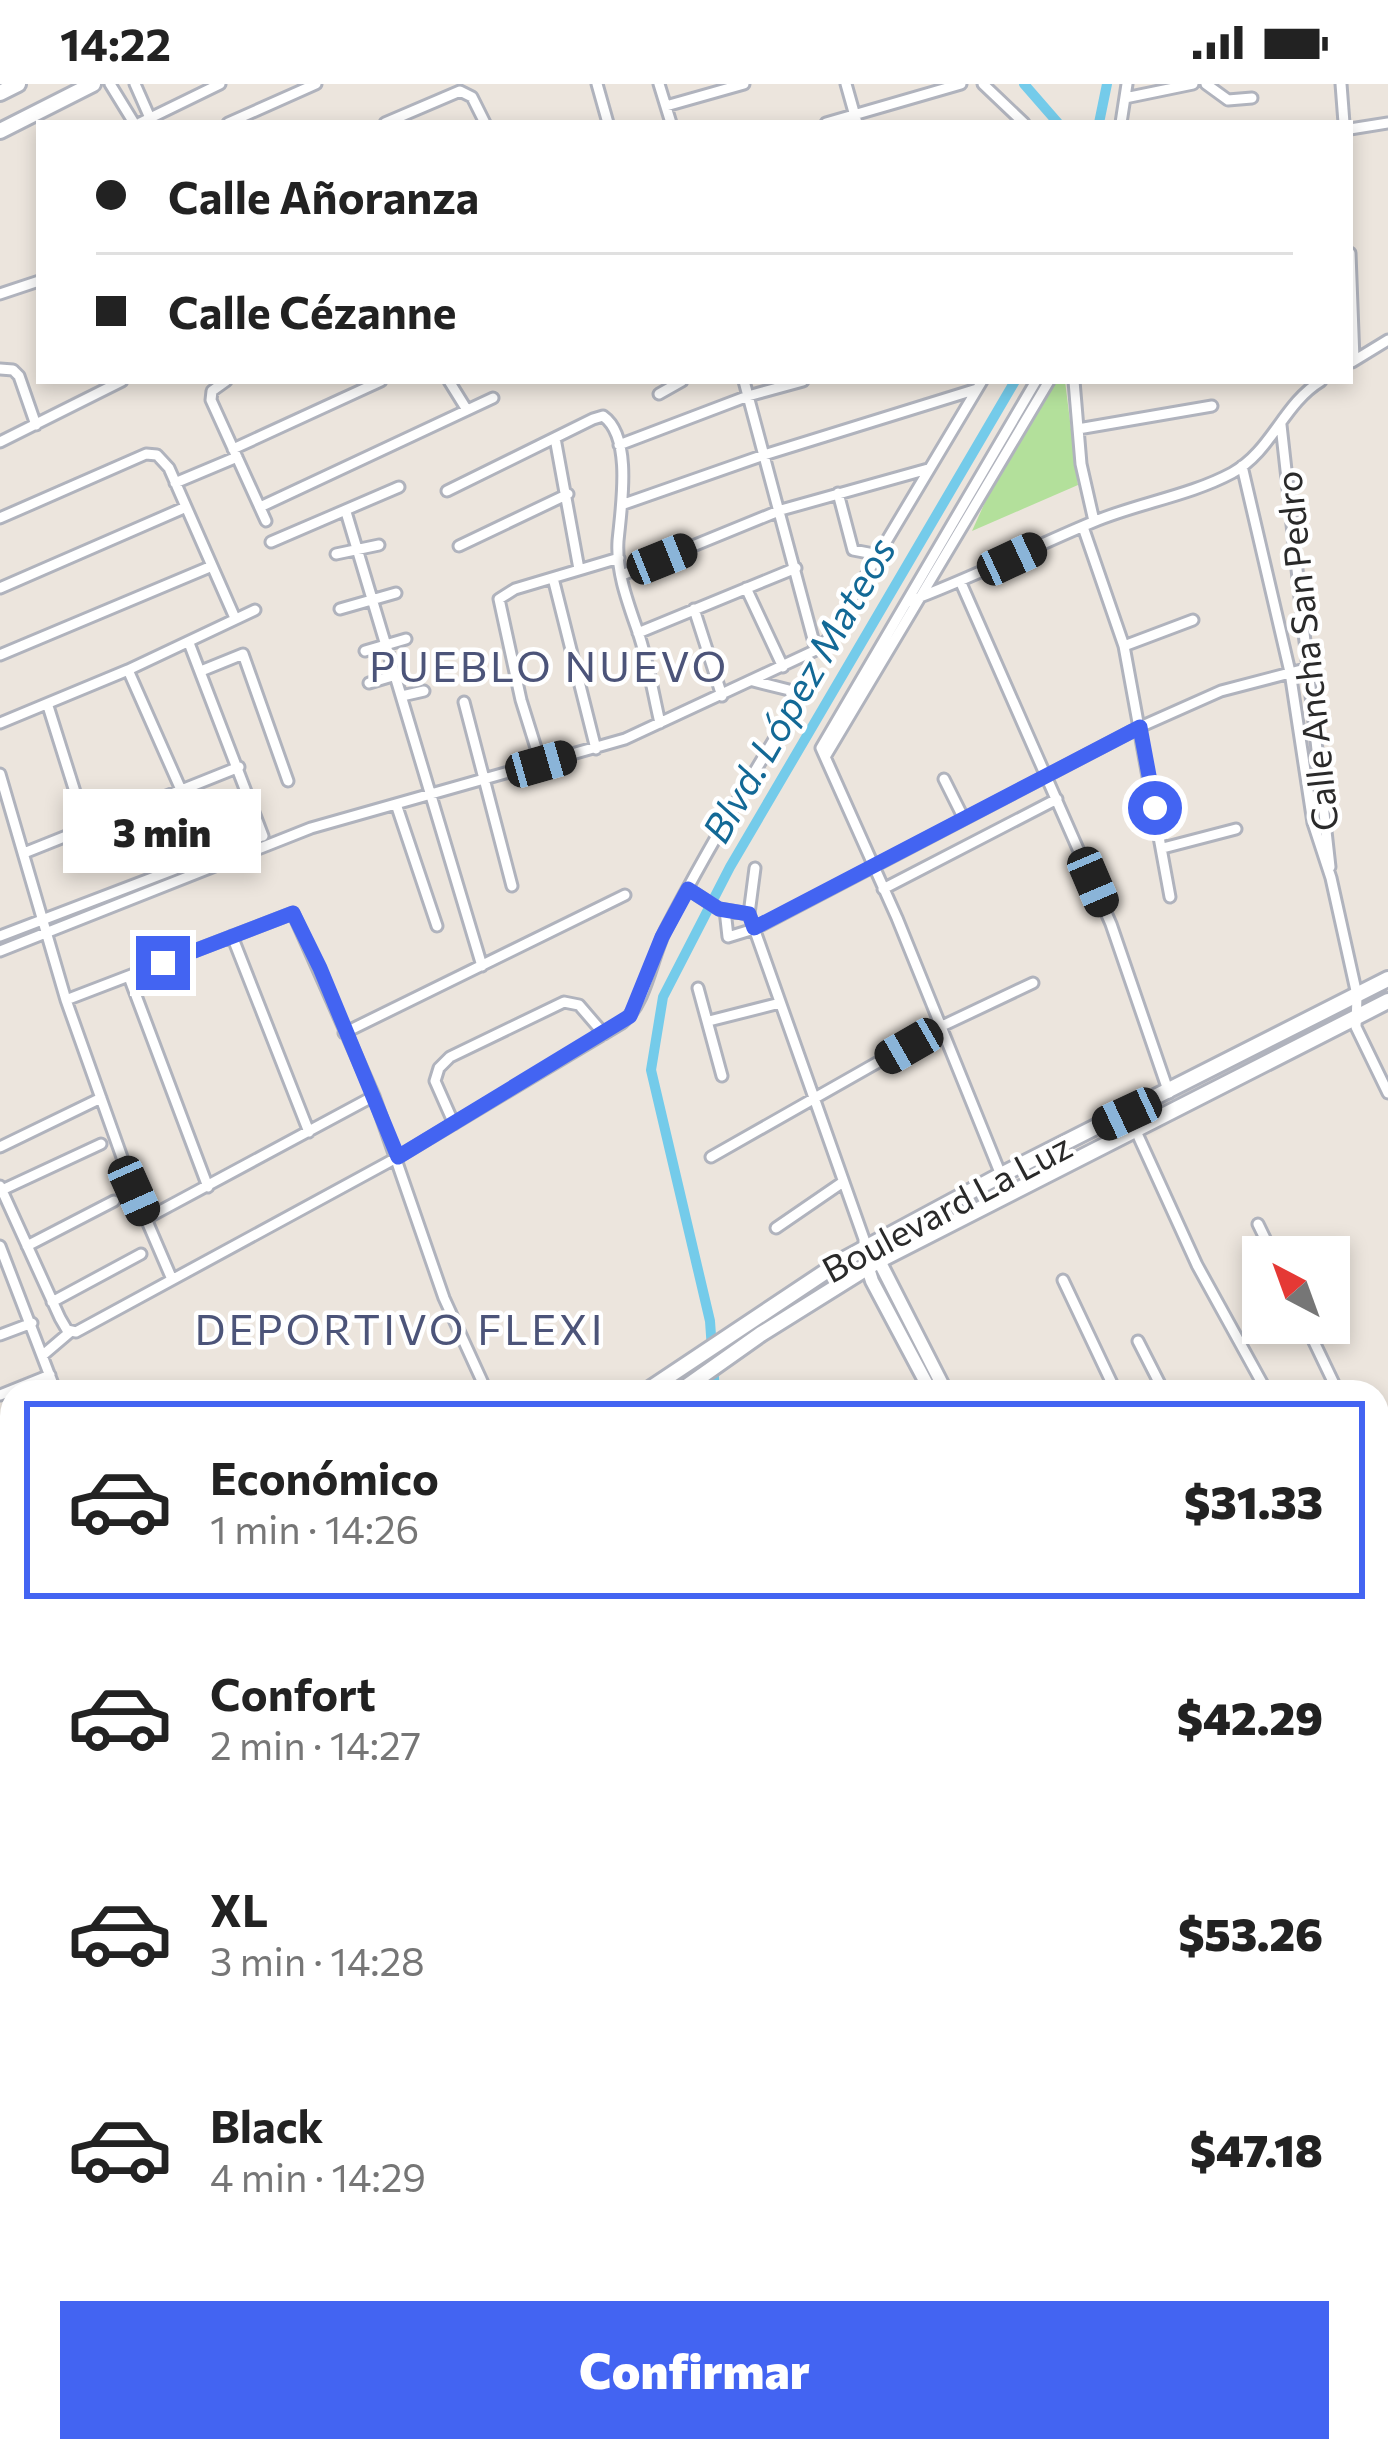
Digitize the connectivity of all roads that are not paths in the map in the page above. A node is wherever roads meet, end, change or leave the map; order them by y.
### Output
1 (18, 84) edge
2 (93, 84) edge
3 (110, 84) edge
4 (135, 84) edge
5 (220, 84) edge
6 (316, 84) edge
7 (597, 84) edge
8 (659, 84) edge
9 (744, 84) edge
10 (845, 84) edge
11 (909, 84) edge
12 (961, 84) edge
13 (983, 84) edge
14 (1127, 84) edge
15 (1192, 84) edge
16 (1206, 84) edge
17 (1341, 84) edge
18 (0, 93) edge
19 (914, 98) junction
20 (1125, 98) junction
21 (1252, 98) dead end
22 (665, 106) junction
23 (856, 119) edge
24 (141, 120) edge
25 (142, 120) edge
26 (144, 120) edge
27 (235, 120) edge
28 (392, 120) edge
29 (483, 120) edge
30 (607, 120) edge
31 (669, 120) edge
32 (1021, 120) edge
33 (1121, 120) edge
34 (1346, 120) edge
35 (1388, 123) edge
36 (1353, 126) edge
37 (0, 131) edge
38 (36, 281) edge
39 (0, 294) edge
40 (1388, 340) edge
41 (1353, 361) edge
42 (0, 369) edge
43 (88, 384) edge
44 (116, 384) edge
45 (221, 384) edge
46 (375, 384) edge
47 (451, 384) edge
48 (677, 384) edge
49 (745, 384) edge
50 (792, 384) edge
51 (1034, 384) edge
52 (1047, 384) edge
53 (1074, 384) edge
54 (1317, 384) edge
55 (979, 385) edge
56 (659, 394) dead end
57 (748, 396) junction
58 (92, 397) junction
59 (493, 398) dead end
60 (1212, 406) dead end
61 (467, 410) junction
62 (36, 425) junction
63 (1281, 425) junction
64 (1078, 429) junction
65 (555, 437) junction
66 (0, 442) edge
67 (619, 445) junction
68 (235, 453) junction
69 (764, 454) junction
70 (1242, 466) junction
71 (929, 469) junction
72 (175, 483) junction
73 (399, 488) dead end
74 (447, 490) dead end
75 (838, 493) junction
76 (568, 494) junction
77 (624, 504) junction
78 (186, 507) junction
79 (260, 507) junction
80 (781, 511) junction
81 (346, 512) junction
82 (0, 518) edge
83 (266, 521) dead end
84 (1088, 524) junction
85 (271, 542) dead end
86 (379, 544) dead end
87 (459, 546) dead end
88 (359, 550) junction
89 (336, 554) dead end
90 (879, 555) junction
91 (619, 558) junction
92 (212, 566) junction
93 (579, 568) junction
94 (796, 568) junction
95 (622, 575) junction
96 (553, 578) junction
97 (961, 583) junction
98 (746, 587) junction
99 (0, 588) edge
100 (396, 593) dead end
101 (920, 598) junction
102 (371, 599) junction
103 (907, 602) junction
104 (340, 609) dead end
105 (694, 609) junction
106 (255, 610) dead end
107 (235, 618) junction
108 (1193, 620) dead end
109 (638, 633) junction
110 (406, 639) dead end
111 (189, 643) junction
112 (387, 645) junction
113 (1124, 646) junction
114 (816, 650) junction
115 (365, 651) dead end
116 (0, 655) edge
117 (783, 667) junction
118 (1310, 668) junction
119 (128, 670) junction
120 (201, 671) junction
121 (1290, 672) junction
122 (397, 675) junction
123 (753, 681) junction
124 (370, 682) dead end
125 (424, 691) dead end
126 (722, 695) junction
127 (402, 696) junction
128 (464, 702) dead end
129 (48, 706) junction
130 (0, 723) edge
131 (661, 723) junction
132 (1140, 727) junction
133 (596, 749) junction
134 (823, 752) junction
135 (541, 764) junction
136 (239, 767) junction
137 (0, 774) edge
138 (1047, 775) junction
139 (944, 779) dead end
140 (482, 780) junction
141 (288, 781) dead end
142 (182, 792) junction
143 (431, 794) junction
144 (1057, 799) junction
145 (396, 804) junction
146 (964, 819) junction
147 (1236, 829) dead end
148 (87, 830) junction
149 (264, 841) junction
150 (1163, 848) junction
151 (24, 854) junction
152 (872, 866) junction
153 (755, 868) dead end
154 (1331, 878) junction
155 (512, 886) dead end
156 (883, 889) junction
157 (691, 891) junction
158 (625, 895) dead end
159 (1170, 897) dead end
160 (722, 910) junction
161 (749, 914) junction
162 (43, 920) junction
163 (437, 926) dead end
164 (754, 928) junction
165 (44, 934) junction
166 (0, 935) edge
167 (232, 936) junction
168 (0, 951) edge
169 (482, 966) junction
170 (129, 977) junction
171 (1388, 979) edge
172 (1033, 982) dead end
173 (698, 988) dead end
174 (1357, 995) junction
175 (66, 1000) junction
176 (1388, 1001) edge
177 (780, 1003) junction
178 (1355, 1018) junction
179 (709, 1021) junction
180 (940, 1027) junction
181 (344, 1033) junction
182 (604, 1034) junction
183 (722, 1076) dead end
184 (1169, 1093) junction
185 (1388, 1093) edge
186 (374, 1096) junction
187 (101, 1098) junction
188 (815, 1100) junction
189 (454, 1124) junction
190 (1135, 1129) junction
191 (309, 1132) junction
192 (101, 1144) dead end
193 (0, 1147) edge
194 (398, 1157) junction
195 (711, 1157) dead end
196 (1001, 1175) junction
197 (843, 1182) junction
198 (208, 1187) junction
199 (1, 1188) edge
200 (114, 1201) dead end
201 (146, 1218) junction
202 (1258, 1224) dead end
203 (776, 1228) dead end
204 (1264, 1236) edge
205 (866, 1244) junction
206 (0, 1246) edge
207 (27, 1246) junction
208 (141, 1254) dead end
209 (873, 1264) junction
210 (5, 1273) edge
211 (171, 1277) junction
212 (1063, 1280) dead end
213 (52, 1302) junction
214 (753, 1318) junction
215 (32, 1323) junction
216 (70, 1332) junction
217 (761, 1334) junction
218 (0, 1335) edge
219 (1138, 1341) dead end
220 (1315, 1344) edge
221 (43, 1355) junction
222 (50, 1375) junction
223 (38, 1380) edge
224 (52, 1380) edge
225 (482, 1380) edge
226 (663, 1380) edge
227 (696, 1380) edge
228 (926, 1380) edge
229 (939, 1380) edge
230 (1110, 1380) edge
231 (1159, 1380) edge
232 (1260, 1380) edge
233 (1332, 1380) edge

1 - 18 main road
2 - 37 main road
3 - 24 street
4 - 25 street
5 - 26 street
6 - 27 street
7 - 30 street
8 - 22 street
9 - 22 street
10 - 23 street
11 - 19 street
12 - 19 street
13 - 32 street
14 - 20 street
15 - 20 street
16 - 21 street
17 - 34 street
19 - 23 street
20 - 33 street
22 - 31 street
28 - 29 street
35 - 36 street
38 - 39 street
40 - 41 street
42 - 62 street
43 - 58 street
44 - 58 street
45 - 68 street
46 - 68 street
47 - 61 street
48 - 56 street
49 - 57 street
50 - 57 street
51 - 103 street
52 - 101 street
53 - 64 street
54 - 63 street
55 - 69 street
55 - 71 street
57 - 67 street
57 - 69 street
58 - 62 street
59 - 61 street
60 - 64 street
61 - 79 street
62 - 66 street
63 - 70 street
63 - 118 street, Calle Ancha San Pedro
64 - 84 street
65 - 67 street
65 - 74 street
65 - 76 street
67 - 77 street
68 - 72 street
68 - 79 street
69 - 77 street
69 - 80 street
70 - 84 street
70 - 121 street, Calle Ancha San Pedro
71 - 75 street
71 - 90 street
72 - 78 street
72 - 82 street
73 - 81 street
75 - 80 street
75 - 90 street
76 - 87 street
76 - 93 street
77 - 91 street
78 - 92 street
78 - 99 street
79 - 83 street
80 - 94 street
80 - 95 street
81 - 85 street
81 - 88 street
84 - 97 street
84 - 113 street
86 - 88 street
88 - 89 street
88 - 102 street
90 - 114 street
91 - 93 street
91 - 95 street
92 - 107 street
92 - 116 street
93 - 96 street
94 - 98 street
94 - 114 street
95 - 109 street
96 - 133 street
96 - 135 street
97 - 101 street
97 - 138 street
98 - 105 street
98 - 117 street
100 - 102 street
101 - 103 street
101 - 134 street
102 - 104 street
102 - 112 street
103 - 134 street
105 - 109 street
105 - 126 street
106 - 107 street
107 - 111 street
108 - 113 street
109 - 131 street
110 - 112 street
111 - 119 street
111 - 120 street
112 - 115 street
112 - 122 street
113 - 132 street
114 - 117 street
117 - 123 street
118 - 121 street
118 - 154 street, Calle Ancha San Pedro
119 - 129 street
119 - 142 street
120 - 136 street
120 - 141 street
121 - 132 street
121 - 154 street, Calle Ancha San Pedro
122 - 124 street
122 - 127 street
123 - 126 street
123 - 157 street
125 - 127 street
126 - 131 street
127 - 143 street
128 - 140 street
129 - 130 street
129 - 148 street
131 - 133 street
132 - 138 street
132 - 150 street
133 - 135 street
134 - 152 street
135 - 140 street
136 - 142 street
136 - 149 street
137 - 151 street
138 - 144 street
138 - 146 street
139 - 146 street
140 - 143 street
140 - 155 street
142 - 148 street
143 - 145 street
143 - 169 street
144 - 156 street
144 - 184 street
145 - 149 street
145 - 163 street
146 - 152 street
147 - 150 street
148 - 151 street
149 - 162 street
149 - 165 street
150 - 159 street
151 - 162 street
152 - 156 street
152 - 164 street
153 - 161 street
154 - 174 street, Calle Ancha San Pedro
156 - 180 street
157 - 160 street
157 - 182 street
158 - 169 street
160 - 161 street
160 - 164 street
161 - 164 street
162 - 165 street
162 - 166 street
164 - 177 street
165 - 168 street
165 - 175 street
167 - 170 street
167 - 181 street
167 - 191 street
169 - 181 street
170 - 175 street
170 - 198 street
171 - 174 main road, Boulevard La Luz
172 - 180 street
173 - 179 street
174 - 178 street, Calle Ancha San Pedro
174 - 184 main road, Boulevard La Luz
175 - 187 street
176 - 178 main road, Boulevard La Luz
177 - 179 street
177 - 188 street
178 - 185 street
178 - 190 main road, Boulevard La Luz
179 - 183 street
180 - 188 street
180 - 196 street
181 - 186 street
182 - 189 street
182 - 189 street
184 - 196 main road, Boulevard La Luz
186 - 191 street
186 - 194 street
187 - 193 street
187 - 201 street
188 - 195 street
188 - 197 street
189 - 194 street
190 - 209 main road, Boulevard La Luz
190 - 232 street
191 - 198 street
192 - 199 street
194 - 211 street
194 - 225 street
196 - 205 main road, Boulevard La Luz
197 - 203 street
197 - 205 street
198 - 201 street
199 - 207 street
200 - 207 street
201 - 211 street
202 - 204 street
205 - 209 street
205 - 214 main road, Boulevard La Luz
206 - 210 street
207 - 213 street
208 - 213 street
209 - 217 main road, Boulevard La Luz
209 - 228 street
209 - 229 street
210 - 215 street
211 - 216 street
212 - 230 street
213 - 216 street
214 - 217 main road
214 - 226 main road, Boulevard La Luz
215 - 218 street
215 - 221 street
216 - 221 street
217 - 227 main road, Boulevard La Luz
219 - 231 street
220 - 233 street
221 - 222 street
222 - 223 street
222 - 224 street

